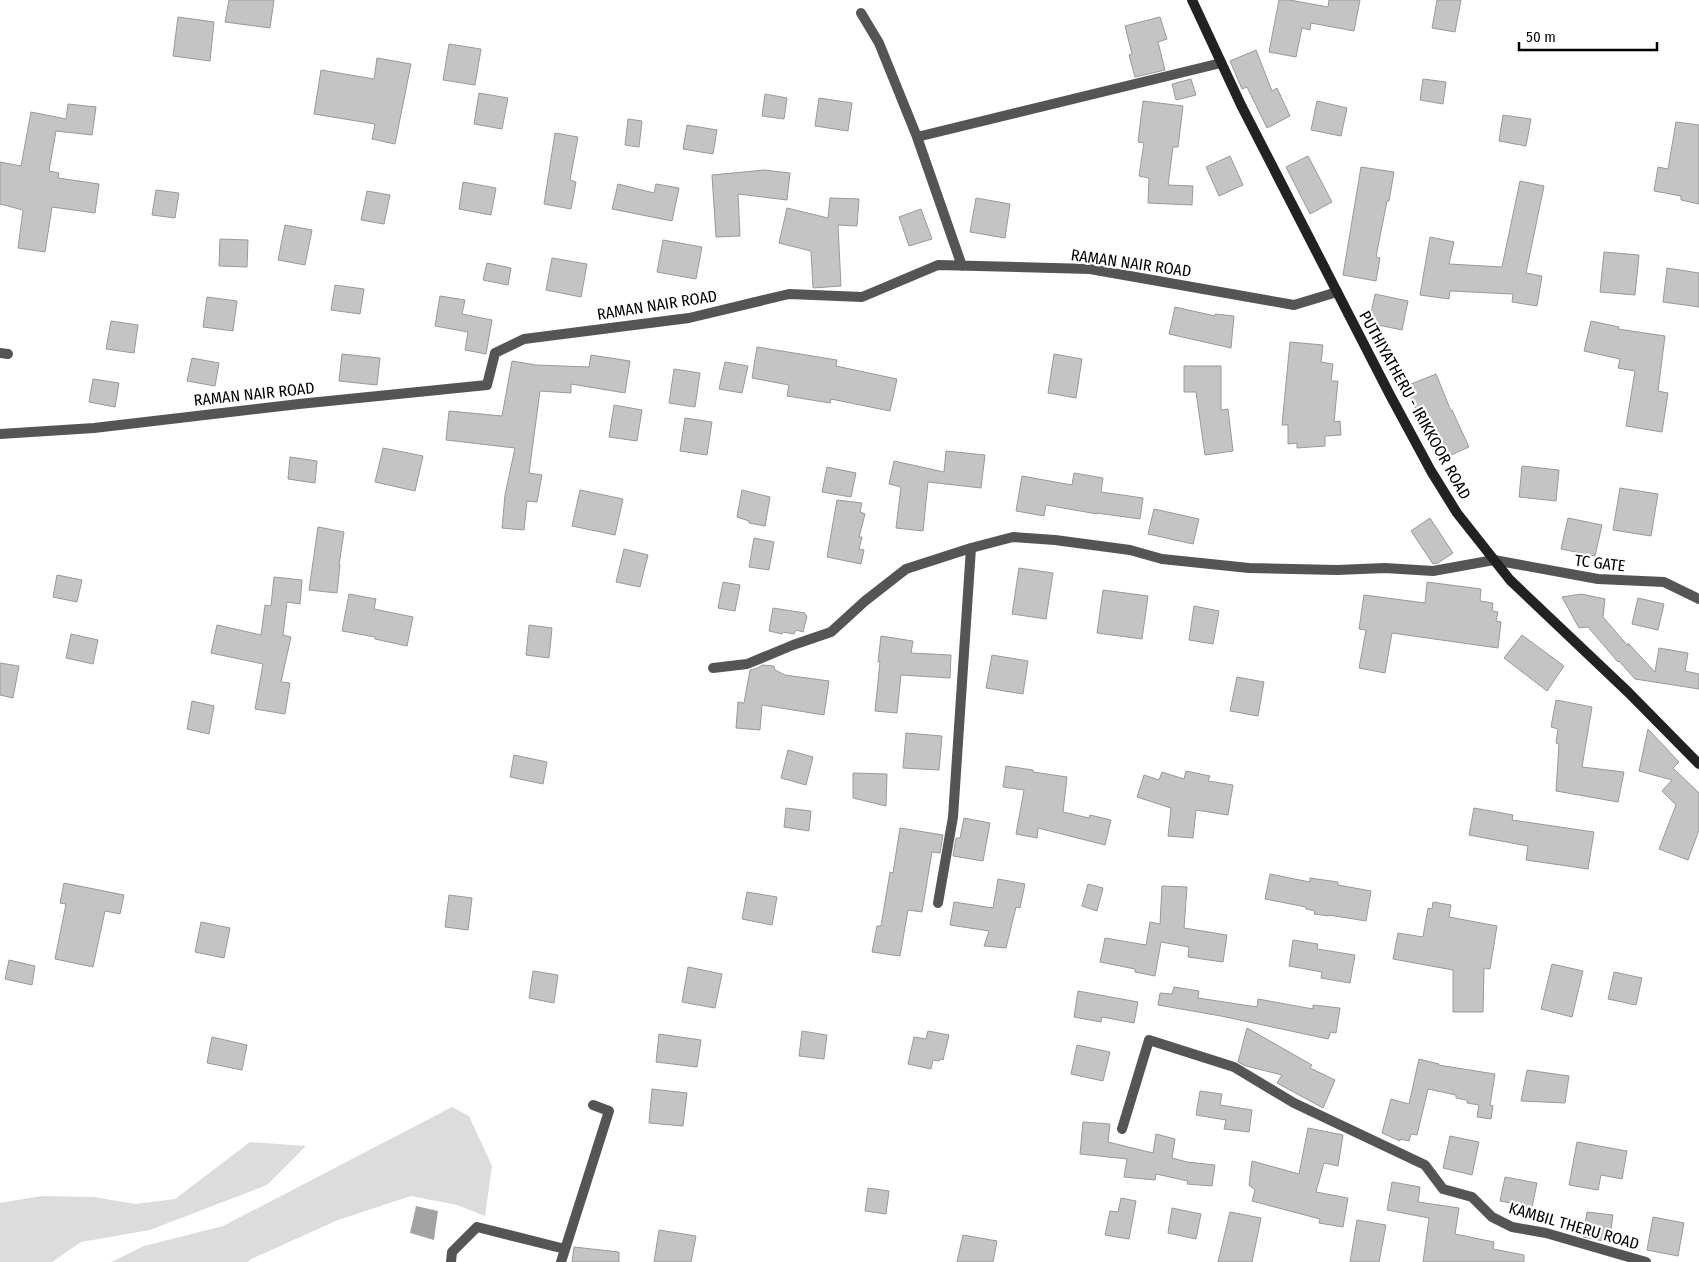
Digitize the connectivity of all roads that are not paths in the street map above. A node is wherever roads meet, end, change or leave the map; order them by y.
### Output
1 (1192, 0) edge
2 (861, 13) dead end
3 (1221, 63) junction
4 (917, 137) junction
5 (962, 266) junction
6 (1337, 292) junction
7 (0, 434) edge
8 (970, 548) junction
9 (1494, 560) junction
10 (1699, 599) edge
11 (713, 668) dead end
12 (1699, 764) edge
13 (938, 902) dead end
14 (593, 1105) dead end
15 (1122, 1129) dead end
16 (565, 1250) junction
17 (451, 1262) edge
18 (561, 1262) edge
19 (1646, 1262) edge

1 - 3 main road, PUTHIYATHERU - IRIKKOOR ROAD
2 - 4 street
3 - 4 street
3 - 6 main road, PUTHIYATHERU - IRIKKOOR ROAD
4 - 5 street
5 - 6 street, RAMAN NAIR ROAD
5 - 7 street, RAMAN NAIR ROAD
6 - 9 main road, PUTHIYATHERU - IRIKKOOR ROAD
8 - 9 street
8 - 11 street
8 - 13 street
9 - 10 street, TC GATE
9 - 12 main road, PUTHIYATHERU - IRIKKOOR ROAD
14 - 16 street
15 - 19 street, KAMBIL THERU ROAD
16 - 17 street
16 - 18 street

